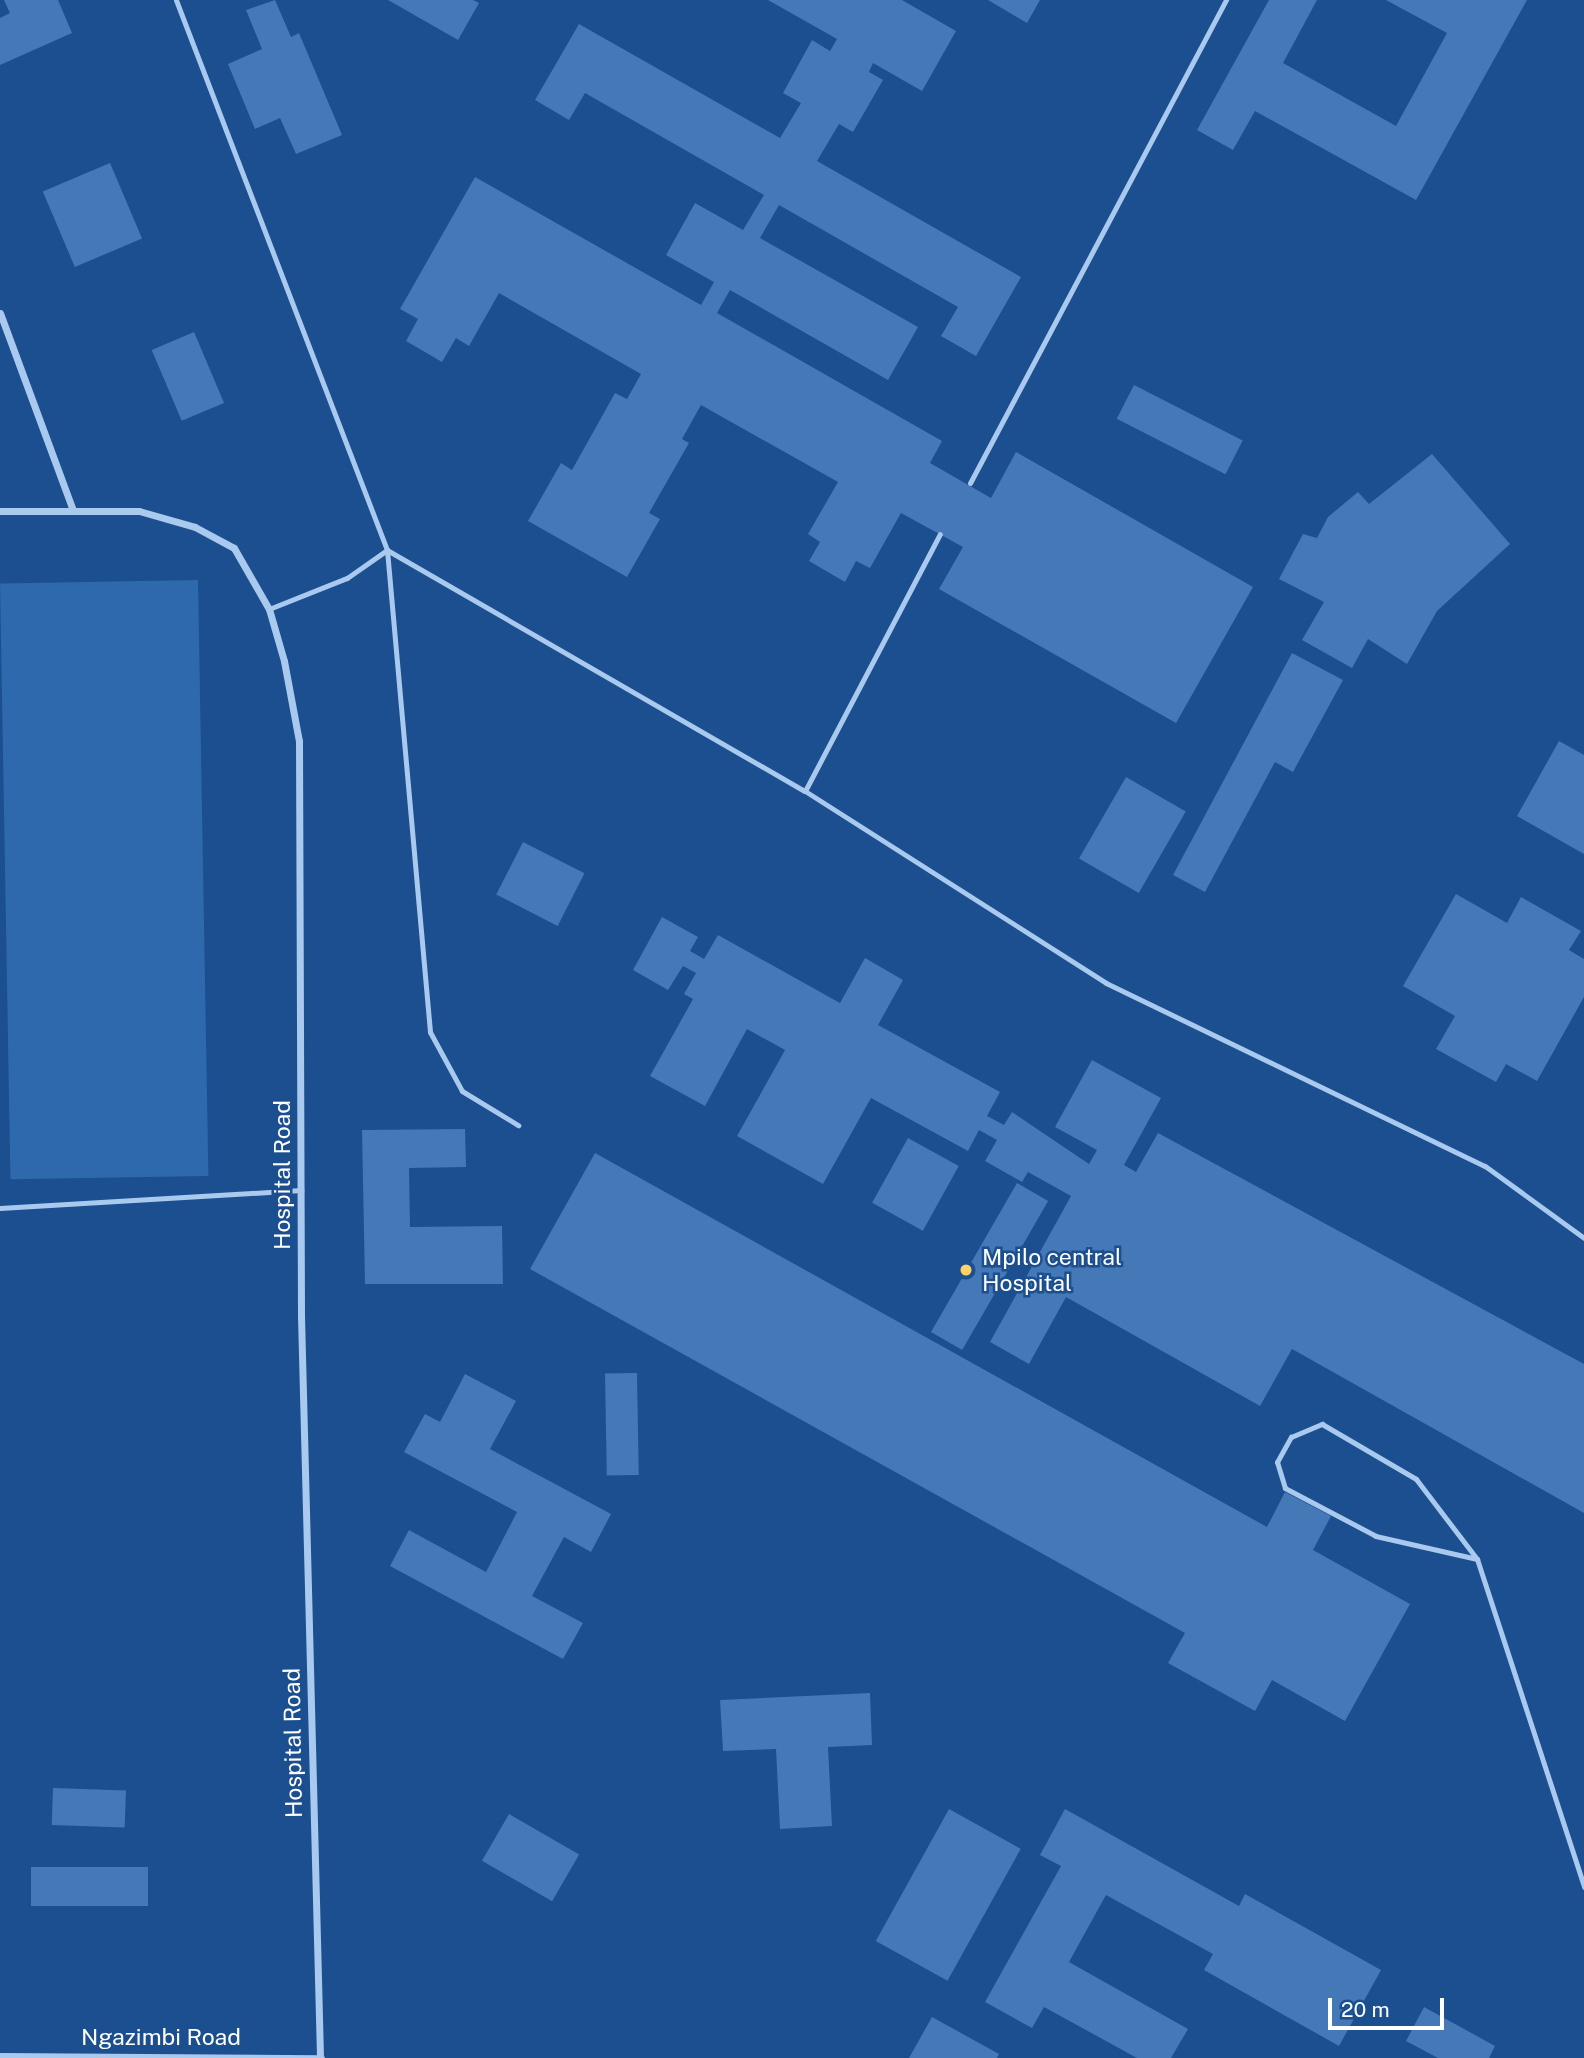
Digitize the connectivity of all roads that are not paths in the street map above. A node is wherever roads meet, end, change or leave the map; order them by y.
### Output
1 (176, 0) edge
2 (1226, 0) edge
3 (0, 313) edge
4 (970, 483) dead end
5 (73, 510) junction
6 (0, 511) edge
7 (940, 534) dead end
8 (387, 550) junction
9 (269, 609) junction
10 (805, 791) junction
11 (518, 1125) dead end
12 (301, 1191) junction
13 (0, 1208) edge
14 (1584, 1238) edge
15 (1477, 1559) junction
16 (1584, 1887) edge
17 (0, 2056) edge
18 (321, 2057) edge

1 - 8 lane
2 - 4 lane
3 - 5 street
5 - 6 street, Hospital Road
5 - 9 street, Hospital Road
7 - 10 lane
8 - 9 lane
8 - 10 lane
8 - 11 lane
9 - 12 street, Hospital Road
10 - 14 lane
12 - 13 lane
12 - 18 street, Hospital Road
15 - 15 lane
15 - 16 lane
17 - 18 street, Ngazimbi Road

